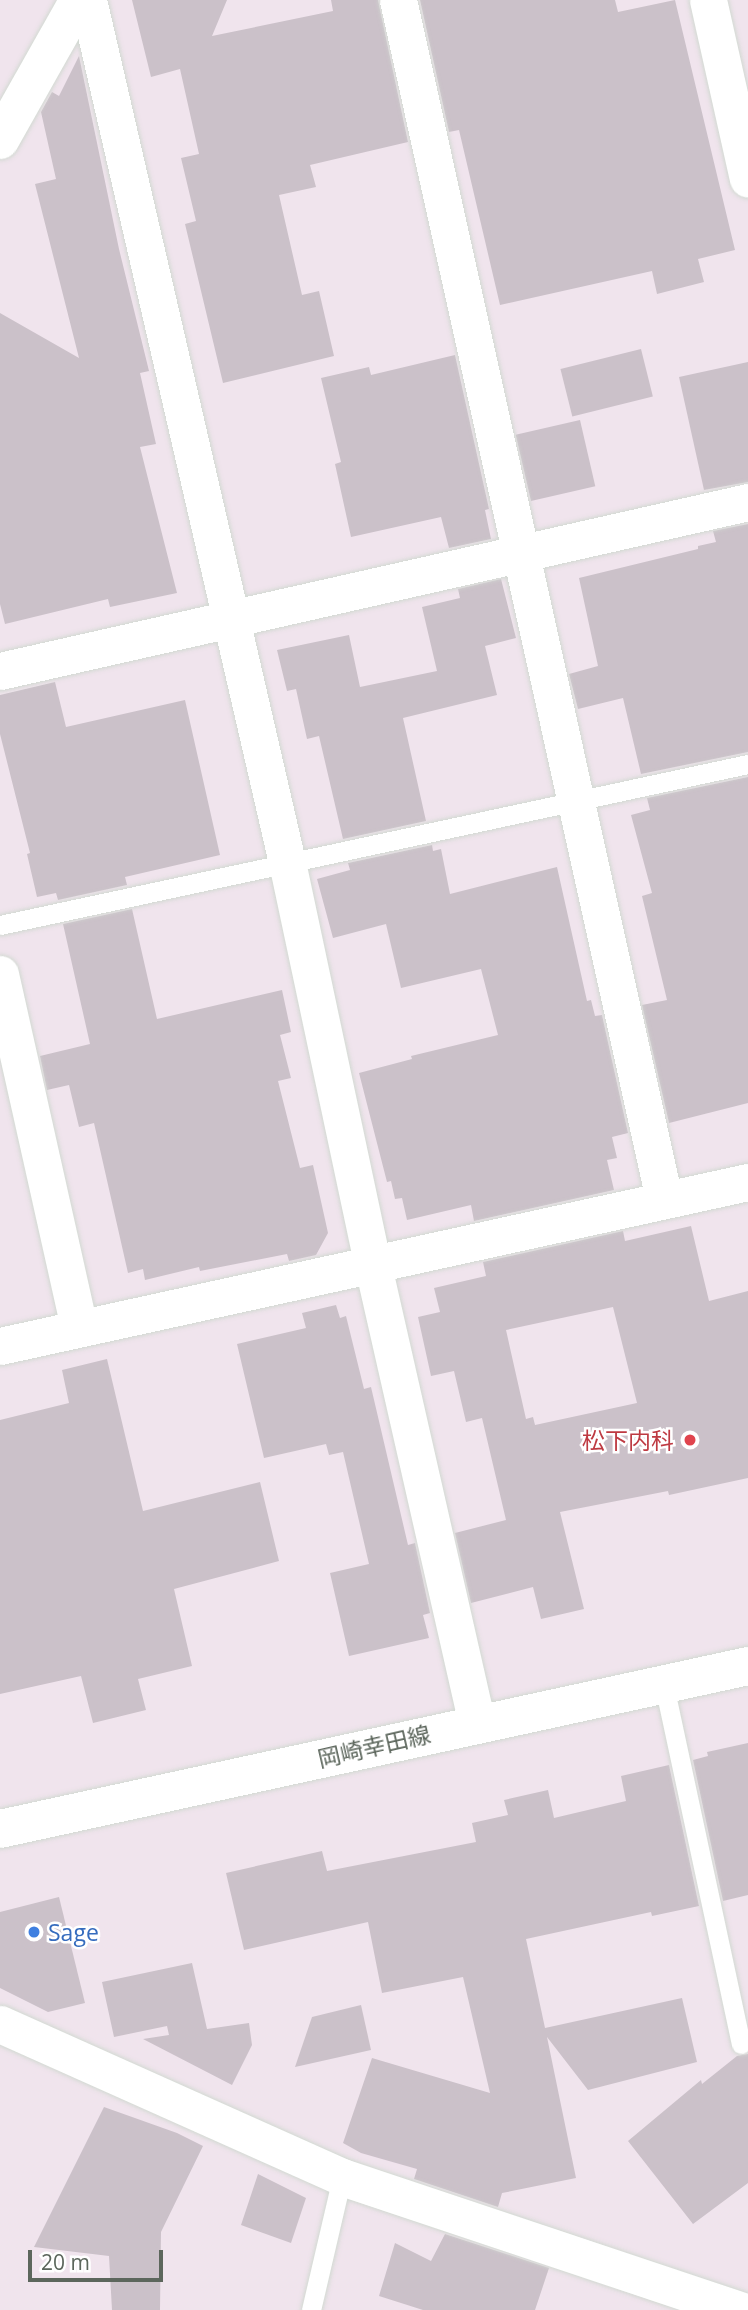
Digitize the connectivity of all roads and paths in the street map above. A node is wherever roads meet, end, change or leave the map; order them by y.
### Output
1 (79, 0) edge
2 (88, 0) edge
3 (398, 0) edge
4 (708, 0) edge
5 (0, 140) edge
6 (748, 179) edge
7 (748, 502) edge
8 (522, 553) junction
9 (229, 621) junction
10 (0, 671) edge
11 (748, 764) edge
12 (574, 802) junction
13 (287, 862) junction
14 (0, 925) edge
15 (0, 974) edge
16 (748, 1182) edge
17 (664, 1199) junction
18 (373, 1266) junction
19 (79, 1328) junction
20 (0, 1346) edge
21 (748, 1666) edge
22 (664, 1685) junction
23 (477, 1723) junction
24 (0, 1829) edge
25 (0, 2024) edge
26 (741, 2044) dead end
27 (342, 2177) junction
28 (311, 2310) edge
29 (740, 2310) edge

1 - 5 main road
2 - 9 street
3 - 8 street
4 - 6 street
7 - 8 street
8 - 9 street
8 - 12 street
9 - 10 street
9 - 13 street
11 - 12 lane
12 - 13 lane
12 - 17 street
13 - 14 lane
13 - 18 street
15 - 19 street
16 - 17 street
17 - 18 street
18 - 19 street
18 - 23 street
19 - 20 street
21 - 22 main road, 岡崎幸田線
22 - 23 main road, 岡崎幸田線
22 - 26 lane
23 - 24 main road, 岡崎幸田線
25 - 27 street
27 - 28 lane
27 - 29 street

